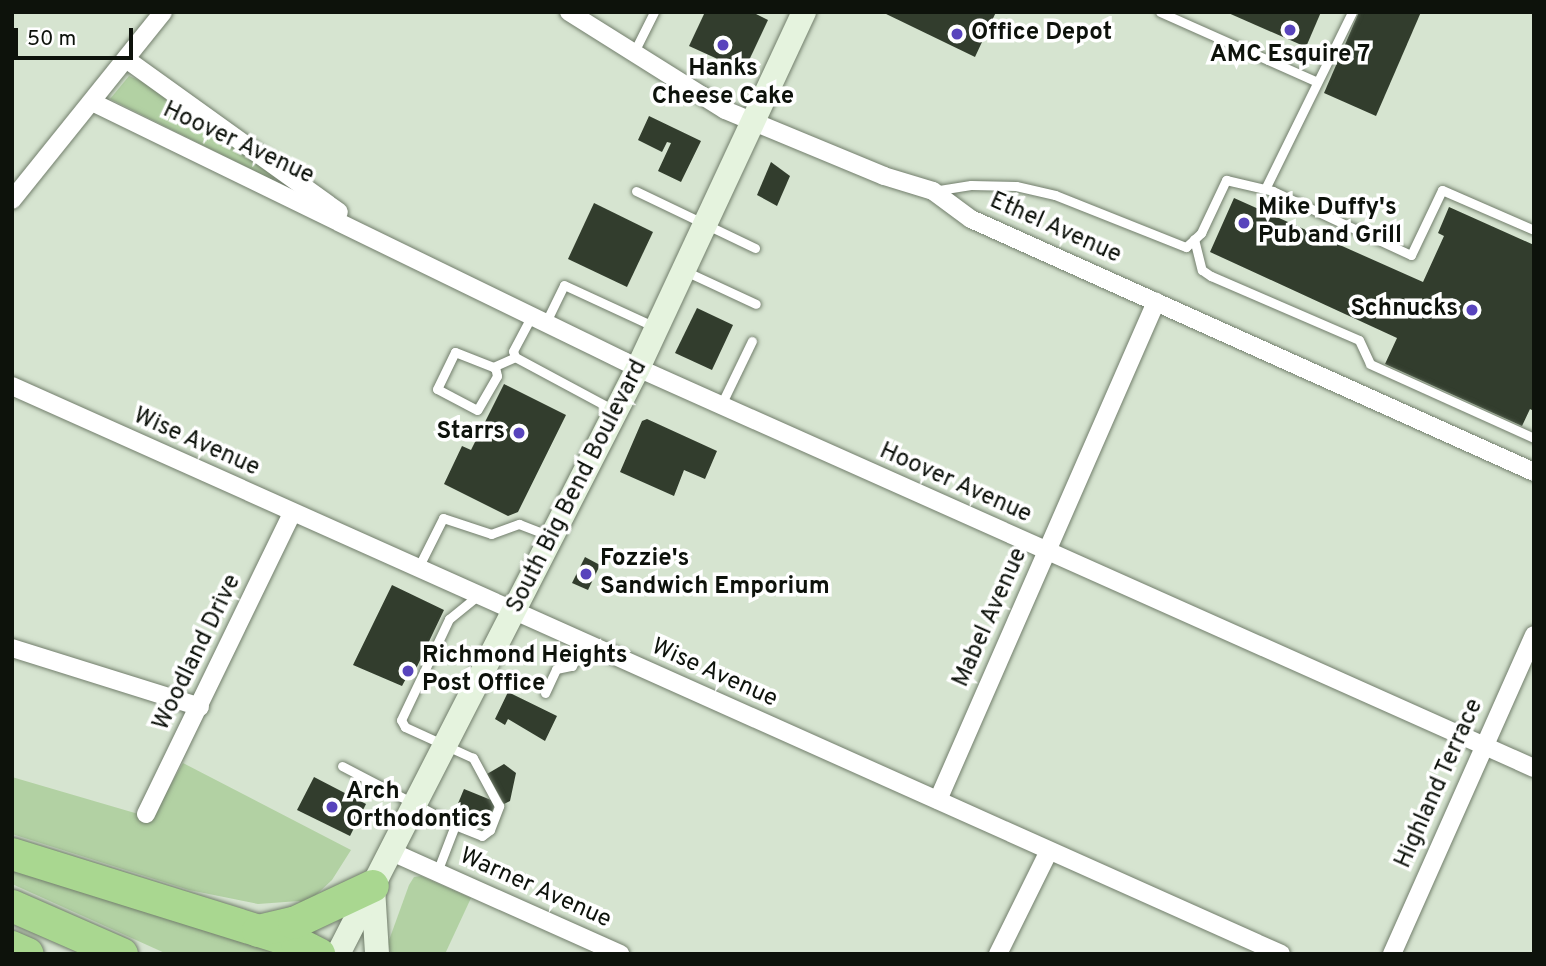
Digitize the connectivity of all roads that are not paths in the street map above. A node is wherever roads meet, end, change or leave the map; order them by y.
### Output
1 (163, 12) edge
2 (654, 12) edge
3 (804, 12) edge
4 (1160, 12) edge
5 (1352, 12) edge
6 (574, 14) edge
7 (632, 55) junction
8 (126, 59) junction
9 (1317, 82) junction
10 (92, 102) junction
11 (754, 122) junction
12 (1265, 189) junction
13 (636, 191) dead end
14 (933, 191) junction
15 (12, 200) edge
16 (705, 225) junction
17 (1534, 230) edge
18 (363, 231) junction
19 (1194, 239) junction
20 (755, 248) dead end
21 (684, 270) junction
22 (1156, 302) junction
23 (756, 304) dead end
24 (538, 320) junction
25 (657, 328) junction
26 (752, 341) dead end
27 (515, 357) junction
28 (495, 367) junction
29 (638, 368) junction
30 (12, 386) edge
31 (721, 405) junction
32 (616, 411) junction
33 (1534, 438) edge
34 (1534, 472) edge
35 (292, 513) junction
36 (553, 537) junction
37 (1047, 553) junction
38 (418, 568) junction
39 (477, 596) junction
40 (515, 612) junction
41 (1534, 635) edge
42 (583, 643) junction
43 (12, 648) edge
44 (545, 693) dead end
45 (200, 707) junction
46 (446, 746) junction
47 (1484, 746) junction
48 (342, 766) dead end
49 (1534, 768) edge
50 (938, 800) junction
51 (416, 805) junction
52 (146, 814) dead end
53 (455, 825) junction
54 (1049, 851) junction
55 (392, 852) junction
56 (12, 854) edge
57 (437, 872) junction
58 (373, 886) junction
59 (12, 906) edge
60 (258, 931) junction
61 (12, 947) edge
62 (28, 954) edge
63 (121, 954) edge
64 (319, 954) edge
65 (338, 954) edge
66 (377, 954) edge
67 (620, 954) edge
68 (998, 954) edge
69 (1280, 954) edge
70 (1391, 954) edge

1 - 8 street
2 - 7 lane
3 - 11 main road, South Big Bend Boulevard
4 - 9 lane
5 - 9 lane
6 - 7 street, Ethel Avenue
7 - 11 street, Ethel Avenue
8 - 10 street
8 - 18 street, Hoover Avenue
9 - 12 lane
10 - 15 street
10 - 18 street, Hoover Avenue
11 - 14 street, Ethel Avenue
11 - 16 main road, South Big Bend Boulevard
12 - 17 lane
12 - 19 lane
13 - 16 lane
14 - 19 lane
14 - 22 street, Ethel Avenue
16 - 20 lane
16 - 21 main road, South Big Bend Boulevard
18 - 24 street, Hoover Avenue
19 - 33 lane
21 - 23 lane
21 - 25 main road, South Big Bend Boulevard
22 - 34 street, Ethel Avenue
22 - 37 street, Mabel Avenue
24 - 25 lane
24 - 27 lane
24 - 29 street, Hoover Avenue
25 - 29 main road, South Big Bend Boulevard
26 - 31 lane
27 - 28 lane
27 - 32 lane
28 - 28 lane
29 - 31 street, Hoover Avenue
29 - 32 main road, South Big Bend Boulevard
30 - 35 street, Wise Avenue
31 - 37 street, Hoover Avenue
32 - 36 main road, South Big Bend Boulevard
35 - 38 street, Wise Avenue
35 - 45 street, Woodland Drive
36 - 38 lane
36 - 40 main road, South Big Bend Boulevard
37 - 47 street, Hoover Avenue
37 - 50 street, Mabel Avenue
38 - 39 street, Wise Avenue
39 - 40 street, Wise Avenue
39 - 46 lane
40 - 42 street, Wise Avenue
40 - 46 main road, South Big Bend Boulevard
41 - 47 street, Highland Terrace
42 - 44 lane
42 - 50 street, Wise Avenue
43 - 45 street
45 - 52 street, Woodland Drive
46 - 51 main road, South Big Bend Boulevard
46 - 53 lane
47 - 49 street, Hoover Avenue
47 - 70 street, Highland Terrace
48 - 51 lane
50 - 54 street, Wise Avenue
51 - 53 lane
51 - 55 main road, South Big Bend Boulevard
53 - 57 lane
54 - 68 street
54 - 69 street, Wise Avenue
55 - 57 street, Warner Avenue
55 - 58 main road, South Big Bend Boulevard
56 - 60 highway
57 - 67 street, Warner Avenue
58 - 60 highway
58 - 65 main road, South Big Bend Boulevard
58 - 66 main road
59 - 63 highway
60 - 64 highway
61 - 62 highway

